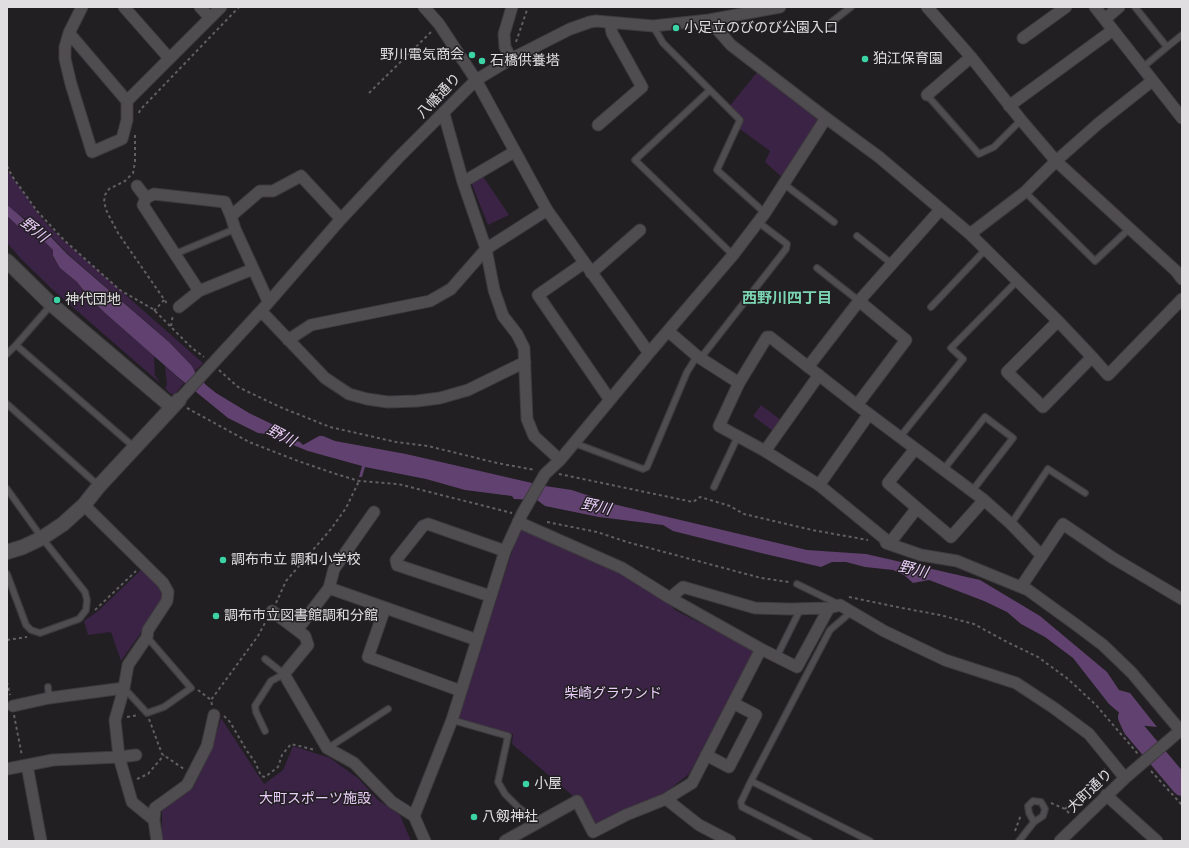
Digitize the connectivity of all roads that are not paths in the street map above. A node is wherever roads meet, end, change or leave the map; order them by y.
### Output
1 (82, 7) edge
2 (124, 7) edge
3 (200, 7) edge
4 (221, 7) edge
5 (424, 7) edge
6 (512, 7) edge
7 (780, 7) edge
8 (851, 7) edge
9 (927, 7) edge
10 (1066, 7) edge
11 (1095, 7) edge
12 (1119, 7) edge
13 (1135, 7) edge
14 (210, 18) junction
15 (1105, 19) junction
16 (709, 20) junction
17 (610, 23) junction
18 (829, 24) dead end
19 (653, 26) junction
20 (1113, 30) junction
21 (70, 33) junction
22 (1182, 35) edge
23 (1023, 38) dead end
24 (1167, 47) junction
25 (971, 57) junction
26 (169, 58) junction
27 (511, 59) junction
28 (1142, 68) junction
29 (476, 80) junction
30 (1152, 81) junction
31 (710, 90) junction
32 (927, 95) joint
33 (127, 101) junction
34 (1009, 106) junction
35 (444, 114) junction
36 (826, 118) junction
37 (1182, 118) edge
38 (1021, 120) junction
39 (598, 125) dead end
40 (514, 152) junction
41 (1056, 161) junction
42 (463, 182) junction
43 (784, 184) junction
44 (137, 186) dead end
45 (1025, 192) junction
46 (146, 198) junction
47 (547, 210) junction
48 (940, 210) junction
49 (231, 216) junction
50 (762, 218) junction
51 (341, 219) junction
52 (834, 222) dead end
53 (1129, 228) junction
54 (235, 229) junction
55 (640, 230) dead end
56 (970, 234) junction
57 (857, 236) dead end
58 (486, 249) junction
59 (986, 249) junction
60 (175, 254) junction
61 (734, 255) junction
62 (7, 261) edge
63 (584, 263) junction
64 (892, 264) junction
65 (817, 268) dead end
66 (253, 269) junction
67 (591, 273) junction
68 (1182, 279) edge
69 (1018, 280) junction
70 (199, 291) junction
71 (1182, 299) edge
72 (858, 301) junction
73 (268, 302) junction
74 (51, 304) junction
75 (931, 307) dead end
76 (174, 309) road end
77 (261, 311) junction
78 (1058, 321) junction
79 (668, 331) junction
80 (288, 340) junction
81 (16, 345) junction
82 (649, 353) junction
83 (7, 354) edge
84 (1092, 357) junction
85 (699, 358) junction
86 (525, 362) junction
87 (808, 367) junction
88 (818, 375) junction
89 (739, 383) junction
90 (610, 400) junction
91 (176, 403) junction
92 (7, 404) edge
93 (857, 405) junction
94 (869, 414) junction
95 (738, 436) junction
96 (900, 437) junction
97 (574, 443) junction
98 (134, 447) junction
99 (915, 449) junction
100 (765, 451) junction
101 (560, 460) junction
102 (944, 469) junction
103 (819, 485) junction
104 (99, 486) junction
105 (714, 488) dead end
106 (7, 489) edge
107 (972, 491) junction
108 (1085, 493) dead end
109 (984, 500) junction
110 (84, 505) junction
111 (917, 508) junction
112 (374, 512) dead end
113 (521, 517) junction
114 (1011, 524) junction
115 (42, 538) junction
116 (887, 544) junction
117 (505, 551) junction
118 (7, 552) edge
119 (1042, 556) junction
120 (7, 574) edge
121 (797, 584) dead end
122 (1022, 587) junction
123 (329, 588) junction
124 (1179, 595) edge
125 (490, 596) junction
126 (670, 598) junction
127 (840, 606) junction
128 (385, 608) junction
129 (801, 608) junction
130 (828, 608) junction
131 (272, 611) road end
132 (851, 612) junction
133 (297, 630) junction
134 (147, 637) junction
135 (477, 640) junction
136 (761, 649) junction
137 (777, 656) junction
138 (264, 659) dead end
139 (284, 674) junction
140 (48, 686) dead end
141 (124, 688) junction
142 (461, 691) junction
143 (49, 698) junction
144 (733, 703) junction
145 (13, 706) road end
146 (388, 709) dead end
147 (214, 715) road end
148 (452, 720) junction
149 (265, 731) dead end
150 (1180, 731) edge
151 (327, 748) junction
152 (136, 755) dead end
153 (706, 755) junction
154 (120, 757) junction
155 (25, 765) junction
156 (7, 769) edge
157 (1125, 778) junction
158 (751, 781) junction
159 (1106, 795) junction
160 (666, 799) junction
161 (414, 816) junction
162 (154, 820) junction
163 (540, 822) junction
164 (1034, 822) dead end
165 (596, 836) edge
166 (726, 840) edge
167 (41, 841) edge
168 (157, 841) edge
169 (425, 841) edge
170 (505, 841) edge
171 (809, 841) edge
172 (870, 841) edge
173 (1020, 841) edge
174 (1060, 841) edge
175 (1158, 841) edge

1 - 21 street
2 - 26 street
3 - 14 street
4 - 14 street
5 - 29 street
6 - 27 street
7 - 16 street, 八幡通り
8 - 18 lane
9 - 25 street
10 - 23 street
11 - 15 street
12 - 15 street
13 - 24 lane
14 - 26 street
15 - 20 street
16 - 19 street, 八幡通り
16 - 36 street
17 - 19 street, 八幡通り
17 - 27 street, 八幡通り
17 - 39 street
19 - 31 lane
20 - 28 street
20 - 34 street
21 - 33 street
21 - 33 street
22 - 24 lane
24 - 28 lane
25 - 32 street
25 - 34 street
26 - 33 street
27 - 29 street, 八幡通り
28 - 30 street
29 - 35 street, 八幡通り
29 - 40 street
30 - 37 street
30 - 41 street
31 - 50 lane
31 - 61 lane
32 - 38 lane
34 - 38 street
35 - 42 street
35 - 51 street, 八幡通り
36 - 43 street
36 - 48 street
38 - 41 street
40 - 42 street
40 - 47 street
41 - 45 street
41 - 53 street
42 - 58 street
43 - 50 street
43 - 52 lane
44 - 46 street
45 - 53 lane
45 - 56 street
46 - 49 street
46 - 60 street
47 - 58 street
47 - 63 street
48 - 56 street
48 - 64 street
49 - 51 street
49 - 54 street
50 - 61 street
50 - 85 lane
51 - 73 street, 八幡通り
53 - 68 street
54 - 60 lane
54 - 66 street
55 - 67 street
56 - 59 street
57 - 64 lane
58 - 80 street
58 - 86 street
59 - 69 street
59 - 75 lane
60 - 70 street
61 - 79 street
62 - 74 street
63 - 67 street
63 - 90 street
64 - 72 street
65 - 72 lane
66 - 70 street
66 - 73 street
67 - 82 street
69 - 78 street
69 - 96 lane
70 - 76 street
71 - 84 street
72 - 87 street
72 - 93 street
73 - 77 street, 八幡通り
74 - 81 lane
74 - 91 street
77 - 80 street
77 - 91 street, 八幡通り
78 - 84 street
78 - 84 street
79 - 82 street
79 - 85 street
80 - 86 street
81 - 83 lane
81 - 98 lane
82 - 90 street
85 - 89 street
85 - 97 lane
86 - 101 street
87 - 88 street
87 - 89 street
88 - 93 street
88 - 100 street
89 - 95 street
90 - 97 street
91 - 98 street
92 - 104 lane
93 - 94 street
94 - 96 street
94 - 103 street
95 - 100 street
95 - 105 lane
96 - 99 street
97 - 101 street
98 - 104 street
99 - 102 street
99 - 111 street
100 - 103 street
101 - 113 street
102 - 107 street
102 - 107 lane
103 - 116 street
104 - 110 street
106 - 115 lane
107 - 109 street
108 - 114 lane
109 - 111 street
109 - 114 street
110 - 115 street
110 - 134 street
111 - 116 street
112 - 123 street
113 - 117 street
113 - 126 street
114 - 119 street
115 - 118 street
115 - 120 lane
116 - 122 street
117 - 125 street
117 - 125 street
119 - 122 street
119 - 124 street
121 - 127 lane
122 - 150 street
123 - 128 street
123 - 133 street
125 - 135 street
126 - 129 street
126 - 136 street
127 - 130 street
127 - 132 street
128 - 135 street
128 - 142 street
129 - 130 street
129 - 137 lane
130 - 137 street
131 - 133 street
132 - 157 street
132 - 158 lane
133 - 139 street
134 - 141 street
134 - 141 lane
135 - 142 street
136 - 137 street
136 - 144 street
138 - 139 lane
139 - 149 lane
139 - 151 street
140 - 143 lane
141 - 143 street
141 - 154 street
142 - 148 street
143 - 145 street
144 - 153 street
144 - 153 street
146 - 151 lane
147 - 162 street
148 - 161 street
148 - 163 lane
150 - 157 street, 大町通り
151 - 161 street
152 - 154 street
153 - 160 street
154 - 155 street
154 - 162 street
155 - 156 street
155 - 167 street
157 - 159 street, 大町通り
158 - 171 lane
158 - 172 lane
159 - 174 street, 大町通り
159 - 175 street
160 - 165 street
160 - 166 street
161 - 169 street
162 - 168 street
163 - 165 street
163 - 170 street
164 - 173 lane

